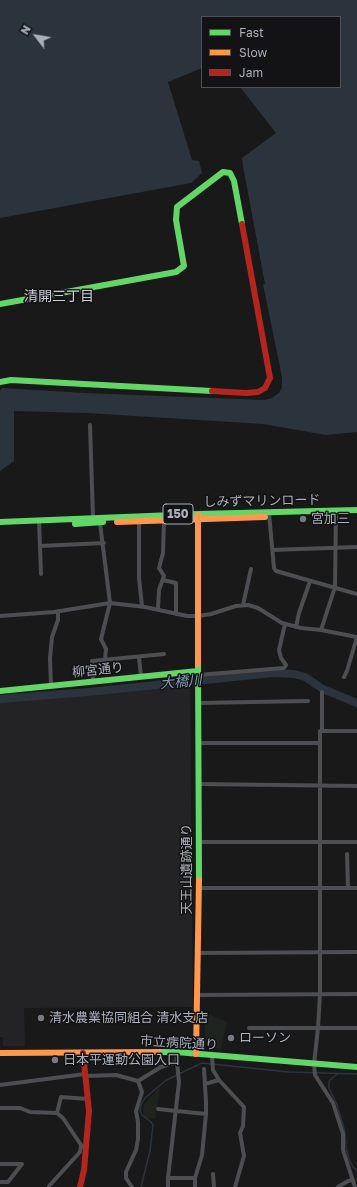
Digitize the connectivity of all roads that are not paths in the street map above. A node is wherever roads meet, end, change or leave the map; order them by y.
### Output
1 (0, 304) edge
2 (0, 382) edge
3 (90, 425) dead end
4 (357, 510) edge
5 (336, 513) junction
6 (269, 515) junction
7 (357, 515) edge
8 (198, 517) junction
9 (93, 518) junction
10 (164, 520) junction
11 (139, 521) junction
12 (0, 522) edge
13 (100, 522) junction
14 (39, 523) junction
15 (0, 527) edge
16 (104, 543) junction
17 (40, 546) junction
18 (357, 547) edge
19 (336, 548) junction
20 (272, 550) junction
21 (251, 569) dead end
22 (41, 574) dead end
23 (163, 580) junction
24 (310, 581) junction
25 (335, 587) junction
26 (357, 594) edge
27 (110, 603) junction
28 (243, 605) junction
29 (142, 606) junction
30 (158, 609) junction
31 (58, 611) junction
32 (176, 614) junction
33 (0, 616) edge
34 (198, 616) junction
35 (285, 624) junction
36 (296, 627) junction
37 (322, 630) junction
38 (357, 637) edge
39 (164, 654) dead end
40 (139, 657) junction
41 (105, 660) junction
42 (198, 674) junction
43 (141, 677) junction
44 (344, 677) dead end
45 (93, 682) junction
46 (51, 686) junction
47 (0, 691) edge
48 (322, 692) dead end
49 (308, 701) dead end
50 (198, 703) junction
51 (357, 725) edge
52 (357, 730) edge
53 (322, 731) junction
54 (198, 743) junction
55 (320, 743) junction
56 (198, 784) junction
57 (320, 786) junction
58 (357, 786) edge
59 (198, 842) junction
60 (321, 842) junction
61 (357, 842) edge
62 (347, 854) dead end
63 (199, 888) junction
64 (321, 888) junction
65 (348, 888) junction
66 (357, 888) edge
67 (357, 952) edge
68 (198, 953) junction
69 (321, 953) junction
70 (320, 994) junction
71 (357, 994) edge
72 (198, 995) junction
73 (249, 1028) dead end
74 (318, 1028) junction
75 (357, 1028) edge
76 (83, 1052) junction
77 (176, 1052) junction
78 (0, 1053) edge
79 (196, 1054) junction
80 (212, 1056) junction
81 (176, 1062) junction
82 (314, 1064) junction
83 (357, 1067) edge
84 (204, 1069) dead end
85 (85, 1075) junction
86 (220, 1080) junction
87 (138, 1081) junction
88 (205, 1084) junction
89 (0, 1085) edge
90 (88, 1099) junction
91 (0, 1108) edge
92 (158, 1109) dead end
93 (176, 1111) junction
94 (57, 1113) junction
95 (206, 1114) junction
96 (84, 1146) junction
97 (0, 1164) edge
98 (213, 1174) dead end
99 (168, 1178) junction
100 (195, 1178) junction
101 (353, 1180) junction
102 (0, 1182) edge
103 (49, 1187) edge
104 (80, 1187) edge
105 (132, 1187) edge
106 (168, 1187) edge
107 (195, 1187) edge
108 (214, 1187) edge
109 (235, 1187) edge
110 (338, 1187) edge
111 (355, 1187) edge

1 - 2 main road
3 - 9 street
4 - 5 main road, しみずマリンロード / 150
5 - 6 main road, しみずマリンロード / 150
5 - 7 main road, しみずマリンロード / 150
5 - 19 street
6 - 8 main road, しみずマリンロード / 150
6 - 20 street
8 - 9 main road, しみずマリンロード / 150
8 - 10 main road, しみずマリンロード / 150
8 - 34 main road
9 - 14 main road, しみずマリンロード / 150
10 - 11 main road, しみずマリンロード / 150
10 - 23 street
11 - 13 main road, しみずマリンロード / 150
11 - 29 street
12 - 14 main road, しみずマリンロード / 150
13 - 14 main road, しみずマリンロード / 150
13 - 16 street
14 - 15 main road, しみずマリンロード / 150
14 - 17 street
16 - 17 street
16 - 27 street
17 - 22 street
18 - 19 street
19 - 20 street
19 - 25 street
20 - 24 street
21 - 28 street
23 - 30 street
23 - 32 street
24 - 25 street
24 - 36 street
25 - 26 street
25 - 37 street
27 - 29 street
27 - 31 street
27 - 41 street
28 - 34 street
28 - 35 street
29 - 30 street
30 - 32 street
31 - 33 street
31 - 46 street
32 - 34 street
34 - 42 main road
35 - 36 street
35 - 42 street
36 - 37 street
37 - 38 street
38 - 44 street
39 - 40 street
40 - 41 street
40 - 43 street
41 - 45 street
42 - 43 main road, 柳宮通り
42 - 50 main road, 天王山遺跡通り
43 - 45 main road, 柳宮通り
45 - 46 main road, 柳宮通り
46 - 47 main road, 柳宮通り
48 - 53 street
49 - 50 street
50 - 54 main road, 天王山遺跡通り
51 - 52 street
52 - 53 street
53 - 55 street
54 - 55 street
54 - 56 main road, 天王山遺跡通り
55 - 57 street
56 - 57 street
56 - 59 main road, 天王山遺跡通り
57 - 58 street
57 - 60 street
59 - 60 street
59 - 63 main road, 天王山遺跡通り
60 - 61 street
60 - 64 street
62 - 65 street
63 - 64 street
63 - 68 main road, 天王山遺跡通り
64 - 65 street
64 - 69 street
65 - 66 street
67 - 69 street
68 - 69 street
68 - 72 main road, 天王山遺跡通り
69 - 70 street
70 - 71 street
70 - 72 street
70 - 74 street
72 - 79 main road, 天王山遺跡通り
73 - 74 street
74 - 75 street
74 - 82 street
76 - 77 main road, 市立病院通り
76 - 78 main road, 市立病院通り
76 - 85 main road
77 - 79 main road, 市立病院通り
77 - 81 street
79 - 80 main road, 市立病院通り
80 - 82 main road, 市立病院通り
80 - 86 street
81 - 87 street
81 - 93 street
82 - 83 main road, 市立病院通り
82 - 101 street
84 - 88 street
85 - 87 street
85 - 89 street
85 - 90 main road
86 - 88 street
86 - 109 street
87 - 105 street
88 - 95 street
90 - 94 street
90 - 96 main road
91 - 94 street
92 - 93 street
93 - 95 street
93 - 99 street
94 - 96 street
95 - 100 street
96 - 103 street
96 - 104 main road
97 - 102 street
98 - 108 street
99 - 100 street
99 - 106 street
100 - 107 street
101 - 110 street
101 - 111 street

